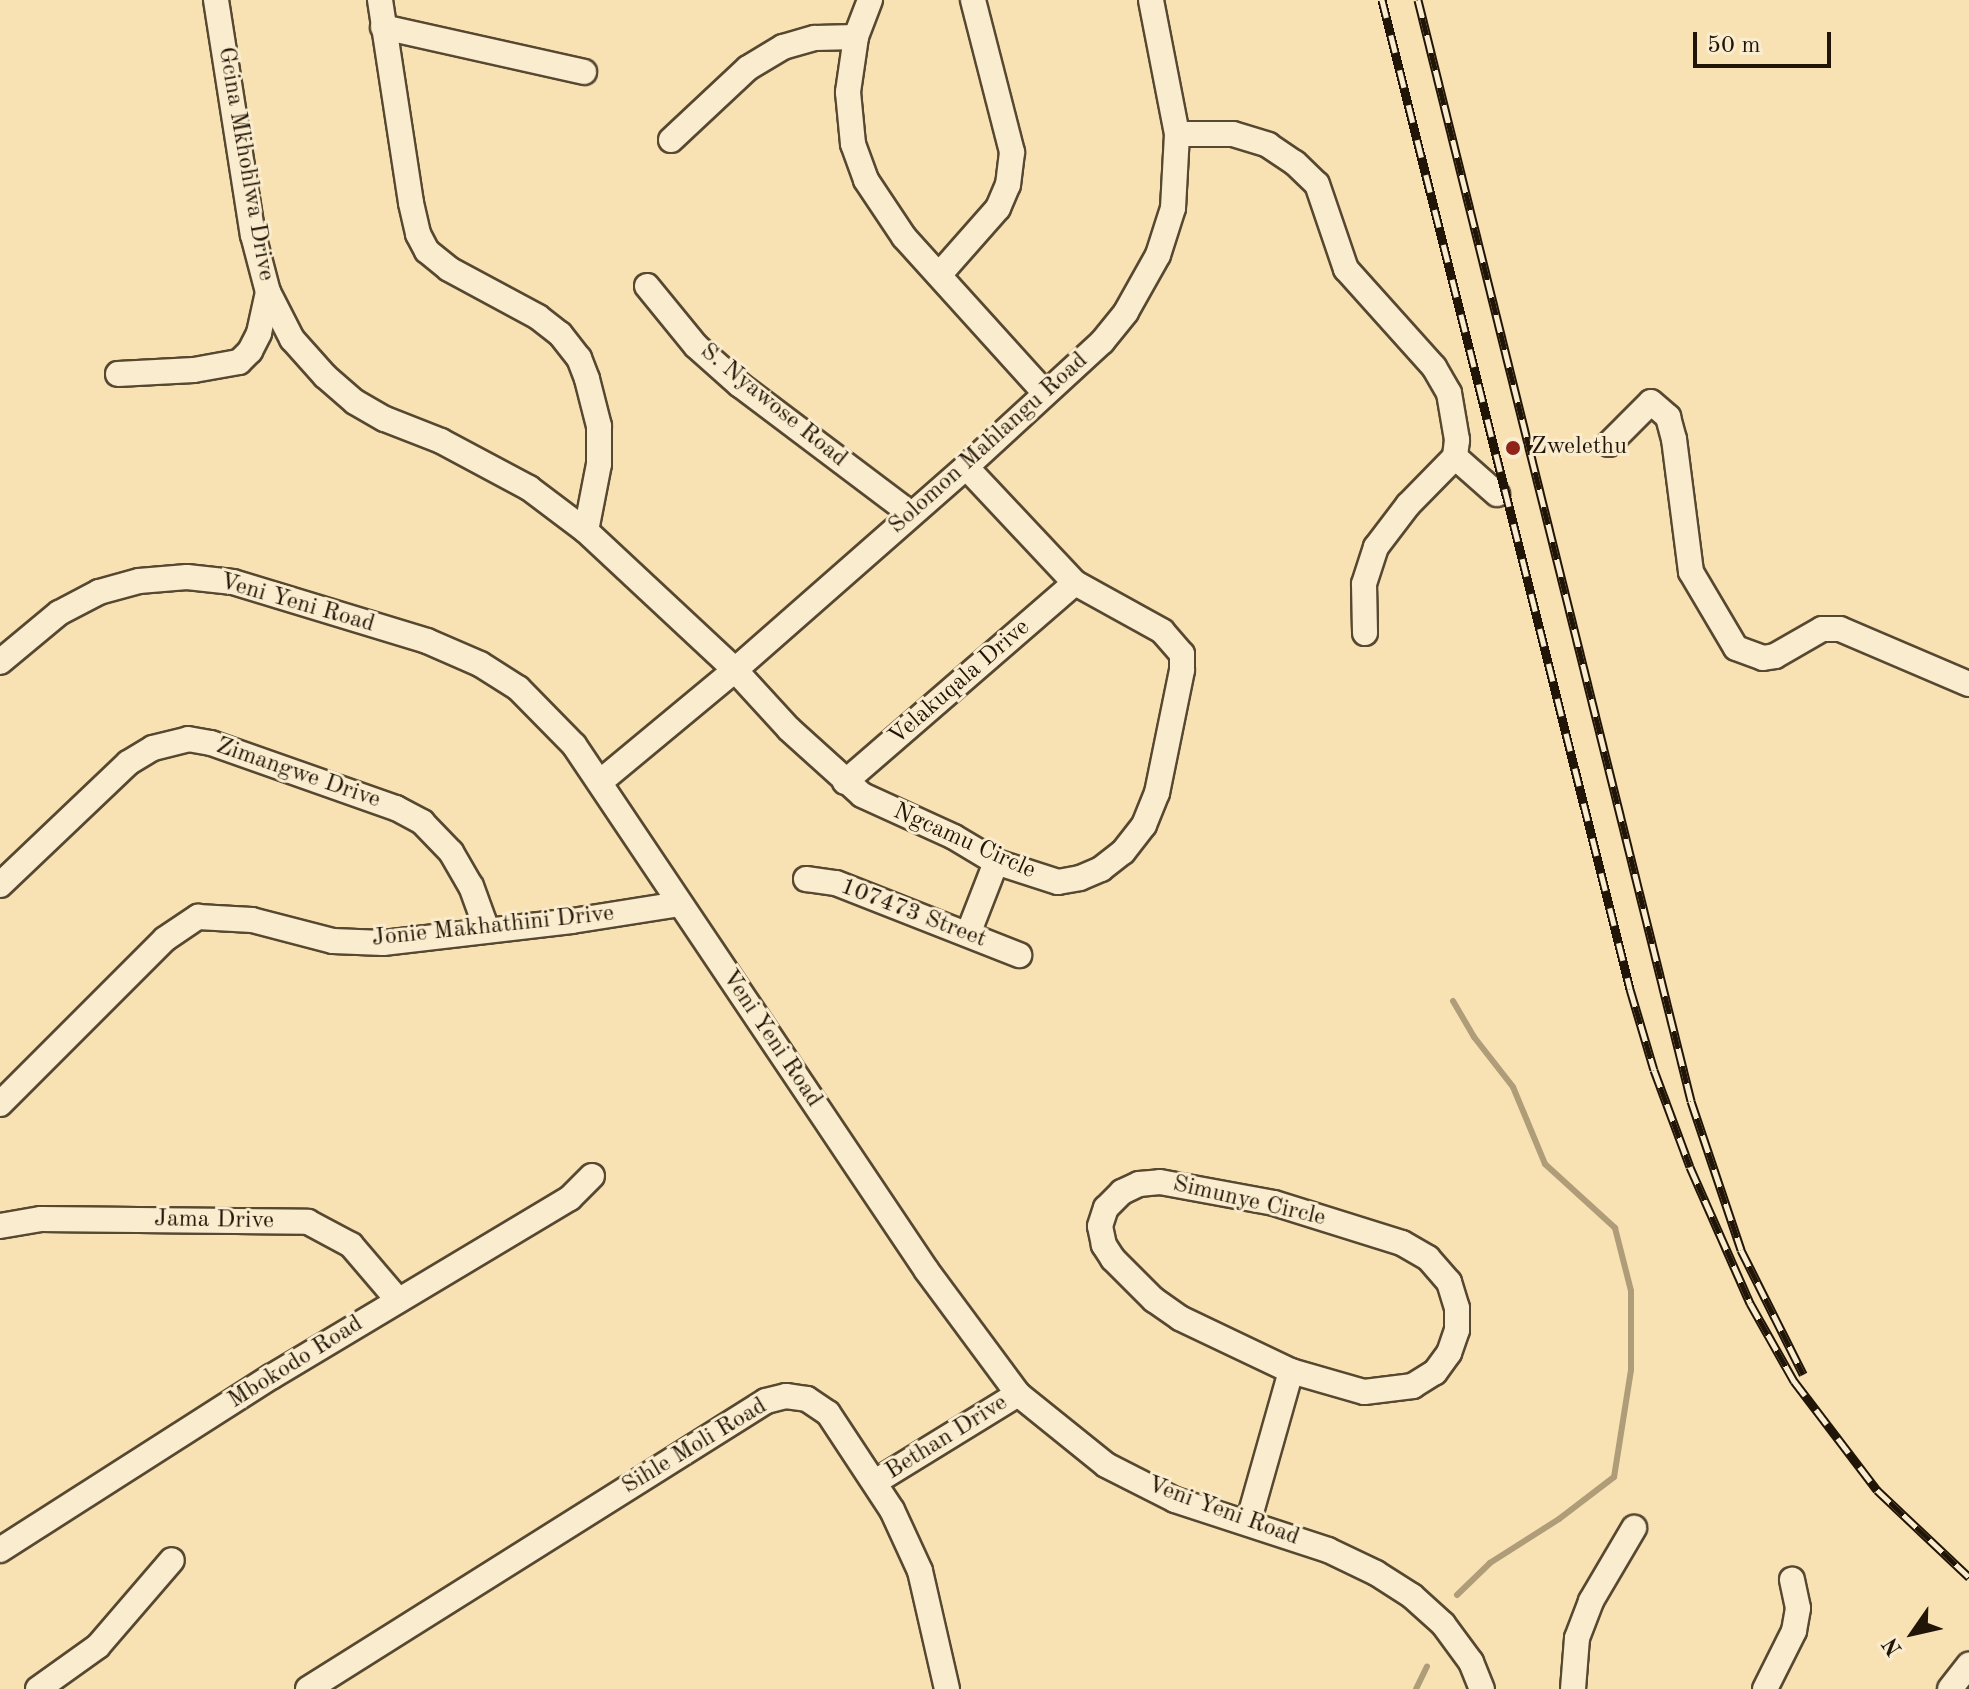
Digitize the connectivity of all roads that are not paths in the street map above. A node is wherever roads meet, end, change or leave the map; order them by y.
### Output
1 (216, 0) edge
2 (380, 0) edge
3 (870, 0) edge
4 (973, 0) edge
5 (1151, 0) edge
6 (383, 27) junction
7 (856, 37) junction
8 (584, 72) dead end
9 (1177, 134) junction
10 (671, 140) dead end
11 (939, 275) junction
12 (647, 286) dead end
13 (268, 292) junction
14 (118, 374) dead end
15 (1045, 393) junction
16 (1609, 444) dead end
17 (1455, 457) junction
18 (966, 467) junction
19 (1497, 494) dead end
20 (911, 514) junction
21 (586, 531) junction
22 (1075, 583) junction
23 (1365, 633) dead end
24 (0, 662) edge
25 (735, 670) junction
26 (1969, 684) edge
27 (600, 782) junction
28 (845, 782) junction
29 (996, 862) junction
30 (806, 879) dead end
31 (0, 885) edge
32 (679, 904) junction
33 (487, 930) junction
34 (968, 934) junction
35 (1019, 955) dead end
36 (0, 1104) edge
37 (592, 1176) dead end
38 (0, 1226) edge
39 (398, 1300) junction
40 (1291, 1371) junction
41 (1018, 1394) junction
42 (875, 1482) junction
43 (1248, 1523) junction
44 (1634, 1528) dead end
45 (0, 1550) edge
46 (172, 1560) dead end
47 (1792, 1580) dead end
48 (1969, 1665) edge
49 (38, 1689) edge
50 (308, 1689) edge
51 (947, 1689) edge
52 (1482, 1689) edge
53 (1573, 1689) edge
54 (1765, 1689) edge
55 (1950, 1689) edge

1 - 13 street, Gcina Mkhohlwa Drive
2 - 6 street
3 - 7 street
4 - 11 street
5 - 9 street, Solomon Mahlangu Road
6 - 8 street
6 - 21 street
7 - 10 street
7 - 11 street
9 - 15 street, Solomon Mahlangu Road
9 - 17 street
11 - 15 street
12 - 20 street, S. Nyawose Road
13 - 14 street
13 - 21 street, Gcina Mkhohlwa Drive
15 - 18 street, Solomon Mahlangu Road
16 - 26 street
17 - 19 street
17 - 23 street
18 - 20 street, Solomon Mahlangu Road
18 - 22 street, Ngcamu Circle
20 - 25 street, Solomon Mahlangu Road
21 - 25 street, Gcina Mkhohlwa Drive
22 - 28 street, Velakuqala Drive
22 - 29 street, Ngcamu Circle
24 - 27 street, Veni Yeni Road
25 - 27 street, Solomon Mahlangu Road
25 - 28 street, Ngcamu Circle
27 - 32 street, Veni Yeni Road
28 - 29 street, Ngcamu Circle
29 - 34 street
30 - 34 street, 107473 Street
31 - 33 street, Zimangwe Drive
32 - 33 street, Jonie Makhathini Drive
32 - 41 street, Veni Yeni Road
33 - 36 street, Jonie Makhathini Drive
34 - 35 street, 107473 Street
37 - 39 street, Mbokodo Road
38 - 39 street, Jama Drive
39 - 45 street, Mbokodo Road
40 - 40 street, Simunye Circle
40 - 43 street
41 - 42 street, Bethan Drive
41 - 43 street, Veni Yeni Road
42 - 50 street, Sihle Moli Road
42 - 51 street, Sihle Moli Road
43 - 52 street, Veni Yeni Road
44 - 53 street
46 - 49 street
47 - 54 street
48 - 55 street

